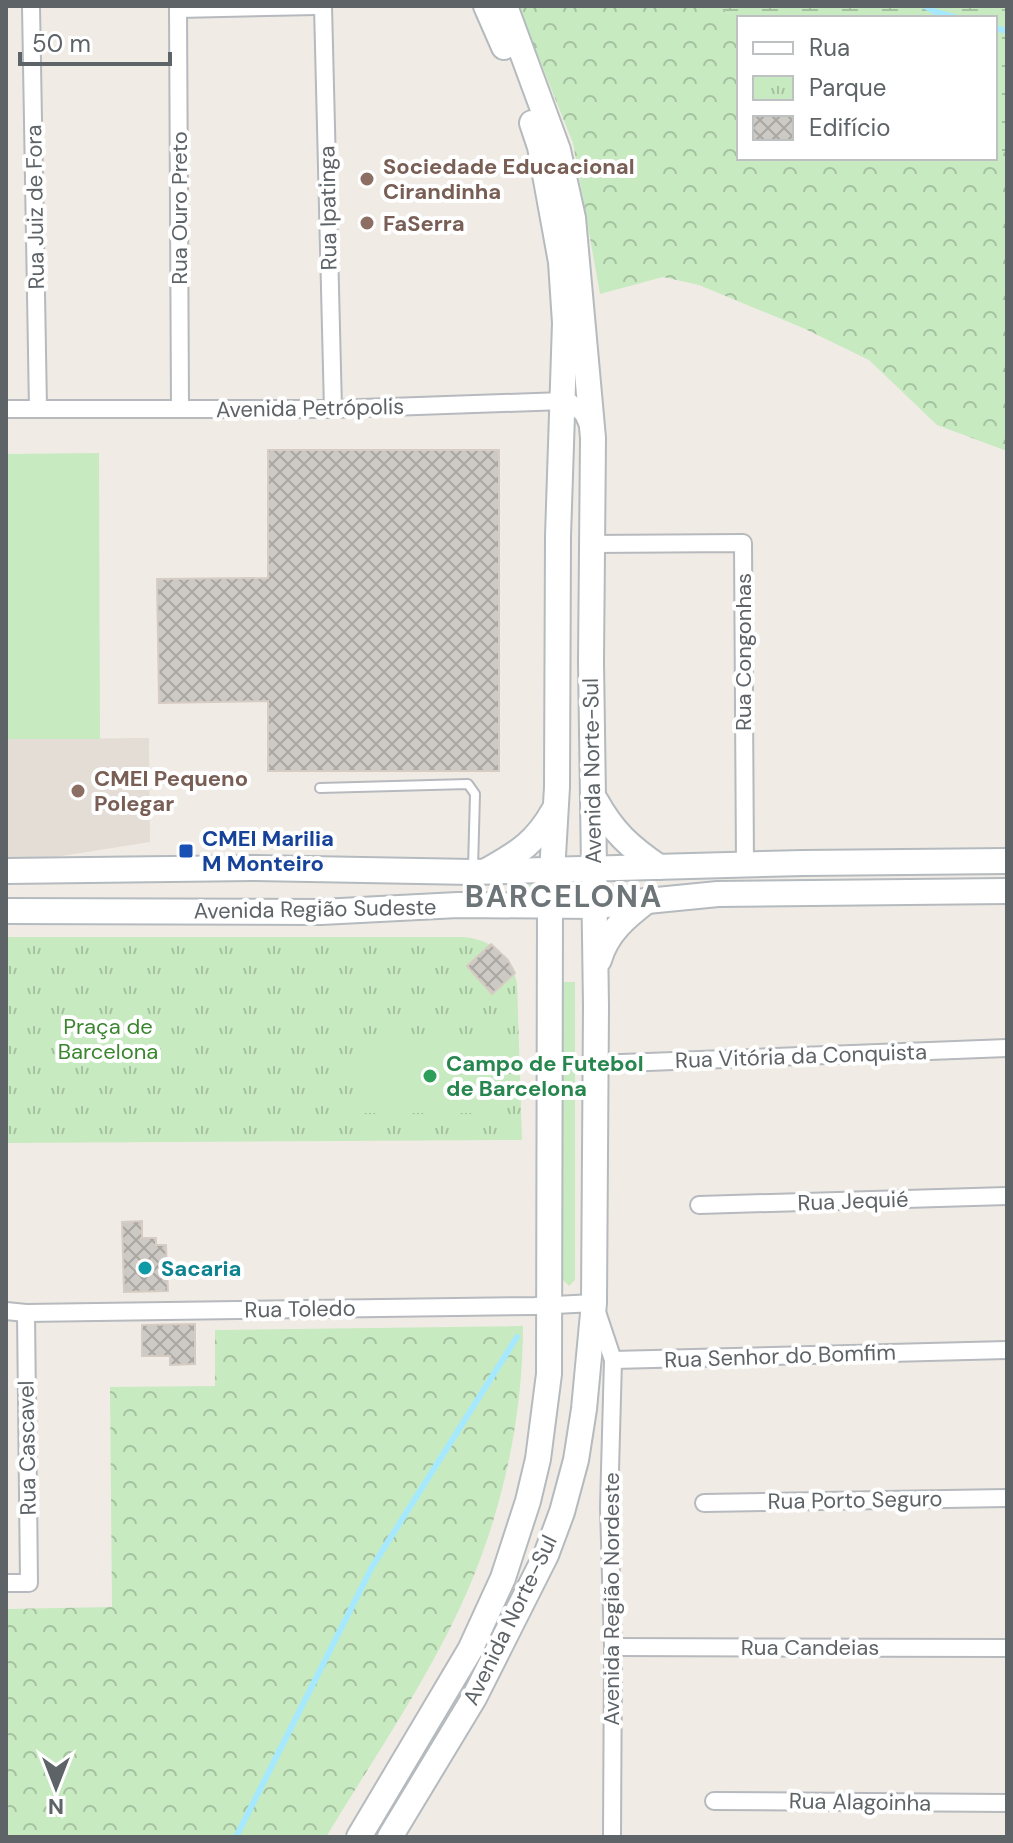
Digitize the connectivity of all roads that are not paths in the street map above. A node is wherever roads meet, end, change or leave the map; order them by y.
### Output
1 (31, 6) edge
2 (316, 6) edge
3 (323, 6) edge
4 (486, 6) edge
5 (505, 6) edge
6 (178, 7) edge
7 (563, 401) junction
8 (6, 409) edge
9 (38, 409) junction
10 (180, 409) junction
11 (333, 409) junction
12 (593, 438) junction
13 (590, 544) junction
14 (320, 788) dead end
15 (593, 796) junction
16 (556, 808) junction
17 (1007, 861) edge
18 (745, 865) junction
19 (659, 867) junction
20 (253, 868) junction
21 (321, 870) junction
22 (593, 870) junction
23 (6, 871) edge
24 (553, 871) junction
25 (479, 872) junction
26 (1007, 891) edge
27 (648, 900) junction
28 (506, 906) junction
29 (596, 906) junction
30 (550, 907) junction
31 (6, 911) edge
32 (321, 912) junction
33 (253, 913) junction
34 (550, 965) junction
35 (596, 969) junction
36 (1007, 1048) edge
37 (596, 1064) junction
38 (1007, 1196) edge
39 (699, 1205) dead end
40 (594, 1303) junction
41 (551, 1306) junction
42 (6, 1311) edge
43 (26, 1313) junction
44 (1007, 1350) edge
45 (613, 1360) junction
46 (1007, 1498) edge
47 (704, 1503) dead end
48 (6, 1583) edge
49 (613, 1647) junction
50 (1007, 1648) edge
51 (714, 1801) dead end
52 (1007, 1803) edge
53 (359, 1837) edge
54 (390, 1837) edge
55 (612, 1837) edge

1 - 9 street, Rua Juiz de Fora
2 - 6 street
3 - 11 street, Rua Ipatinga
4 - 7 main road, Avenida Norte-Sul
5 - 12 main road, Avenida Norte-Sul
6 - 10 street, Rua Ouro Preto
7 - 11 street, Avenida Petrópolis
7 - 12 street
7 - 16 main road, Avenida Norte-Sul
8 - 9 street, Avenida Petrópolis
9 - 10 street, Avenida Petrópolis
10 - 11 street, Avenida Petrópolis
12 - 13 main road, Avenida Norte-Sul
13 - 15 main road, Avenida Norte-Sul
13 - 18 street, Rua Congonhas
14 - 25 lane
15 - 19 main road
15 - 22 main road, Avenida Norte-Sul
16 - 24 main road, Avenida Norte-Sul
16 - 25 main road
17 - 18 main road, Avenida Região Sudeste
18 - 19 main road, Avenida Região Sudeste
19 - 22 main road, Avenida Região Sudeste
20 - 21 main road, Avenida Região Sudeste
20 - 23 main road, Avenida Região Sudeste
20 - 33 main road
21 - 25 main road, Avenida Região Sudeste
21 - 32 main road
22 - 24 main road, Avenida Região Sudeste
22 - 29 main road, Avenida Norte-Sul
24 - 25 main road, Avenida Região Sudeste
24 - 30 main road, Avenida Norte-Sul
26 - 27 main road, Avenida Região Sudeste
27 - 29 main road, Avenida Região Sudeste
27 - 35 main road
28 - 30 main road, Avenida Região Sudeste
28 - 32 main road, Avenida Região Sudeste
28 - 34 main road
29 - 30 main road, Avenida Região Sudeste
29 - 35 main road, Avenida Norte-Sul
30 - 34 main road, Avenida Norte-Sul
31 - 33 main road, Avenida Região Sudeste
32 - 33 main road, Avenida Região Sudeste
34 - 41 main road, Avenida Norte-Sul
35 - 37 main road, Avenida Norte-Sul
36 - 37 street, Rua Vitória da Conquista
37 - 40 main road, Avenida Norte-Sul
38 - 39 street, Rua Jequié
40 - 41 street, Rua Toledo
40 - 45 street
40 - 54 main road, Avenida Norte-Sul
41 - 43 street, Rua Toledo
41 - 53 main road, Avenida Norte-Sul
42 - 43 street, Rua Toledo
43 - 48 street, Rua Cascavel
44 - 45 street, Rua Senhor do Bomfim
45 - 49 street, Avenida Região Nordeste
46 - 47 street, Rua Porto Seguro
49 - 50 street, Rua Candeias
49 - 55 street, Avenida Região Nordeste
51 - 52 street, Rua Alagoinha

